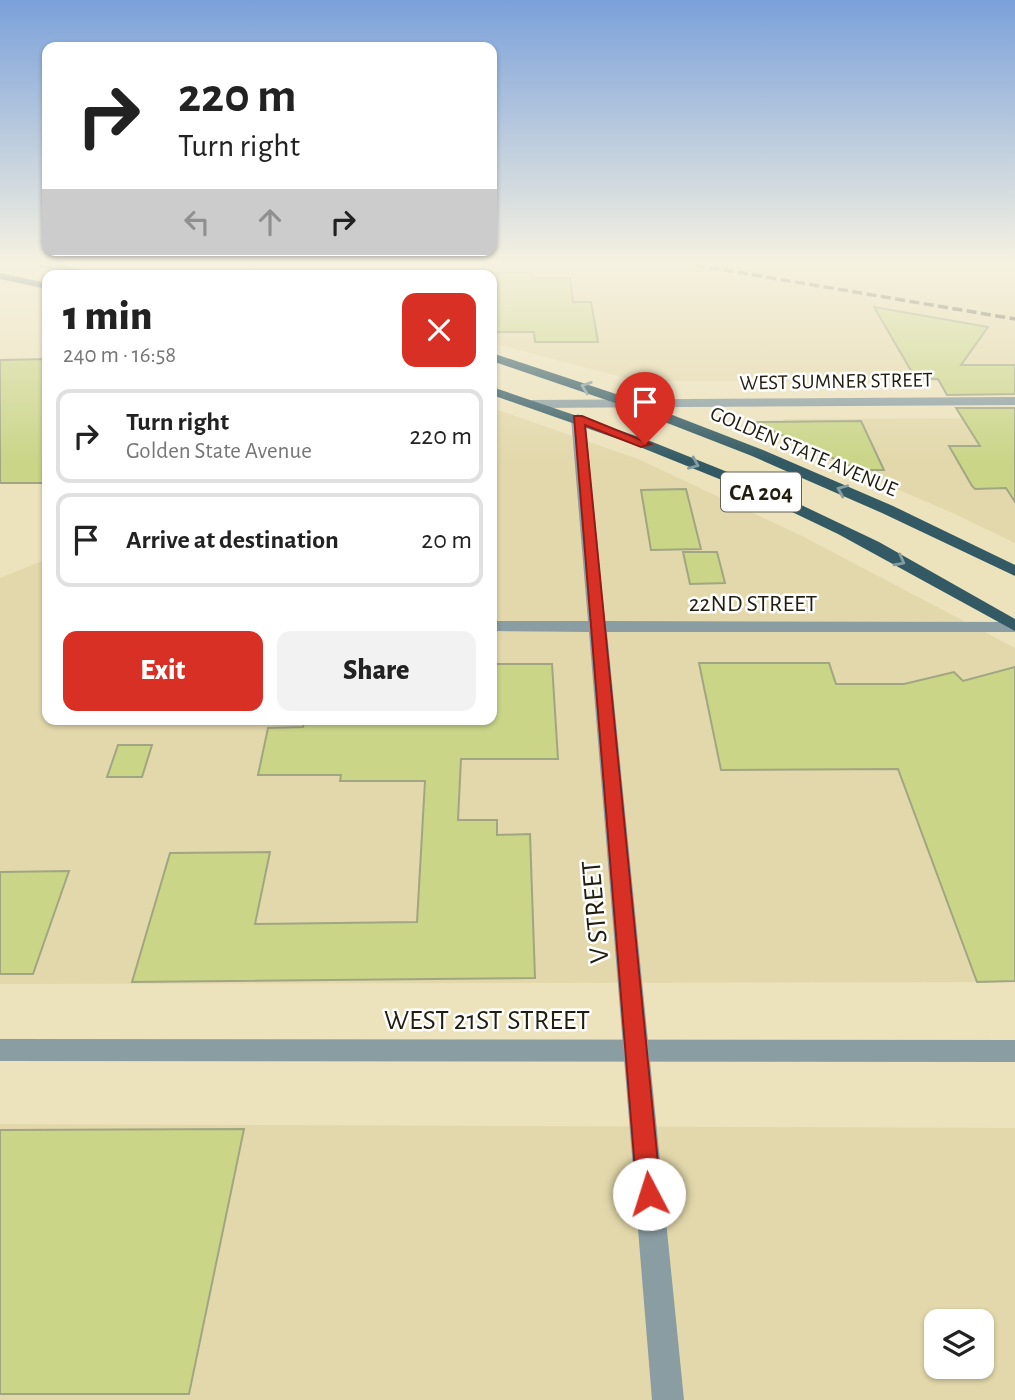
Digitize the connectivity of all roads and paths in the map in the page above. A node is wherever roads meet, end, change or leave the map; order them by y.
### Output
1 (497, 359) edge
2 (497, 393) edge
3 (1015, 401) edge
4 (532, 404) junction
5 (636, 404) junction
6 (578, 418) junction
7 (1015, 571) edge
8 (497, 626) edge
9 (1015, 626) edge
10 (598, 627) junction
11 (0, 1050) edge
12 (636, 1051) junction
13 (1015, 1051) edge
14 (668, 1400) edge

5 -> 1 highway, GOLDEN STATE AVENUE / CA 204
2 - 4 highway, CA 204
3 - 5 street, WEST SUMNER STREET
4 - 5 street, WEST SUMNER STREET
4 - 6 highway, CA 204
7 -> 5 highway, GOLDEN STATE AVENUE / CA 204
6 -> 9 highway, CA 204
6 - 10 street, V STREET
8 - 10 street, 22ND STREET
9 - 10 street, 22ND STREET
10 - 12 street, V STREET
11 - 12 street, WEST 21ST STREET
12 - 13 street, WEST 21ST STREET
12 - 14 street, V STREET

